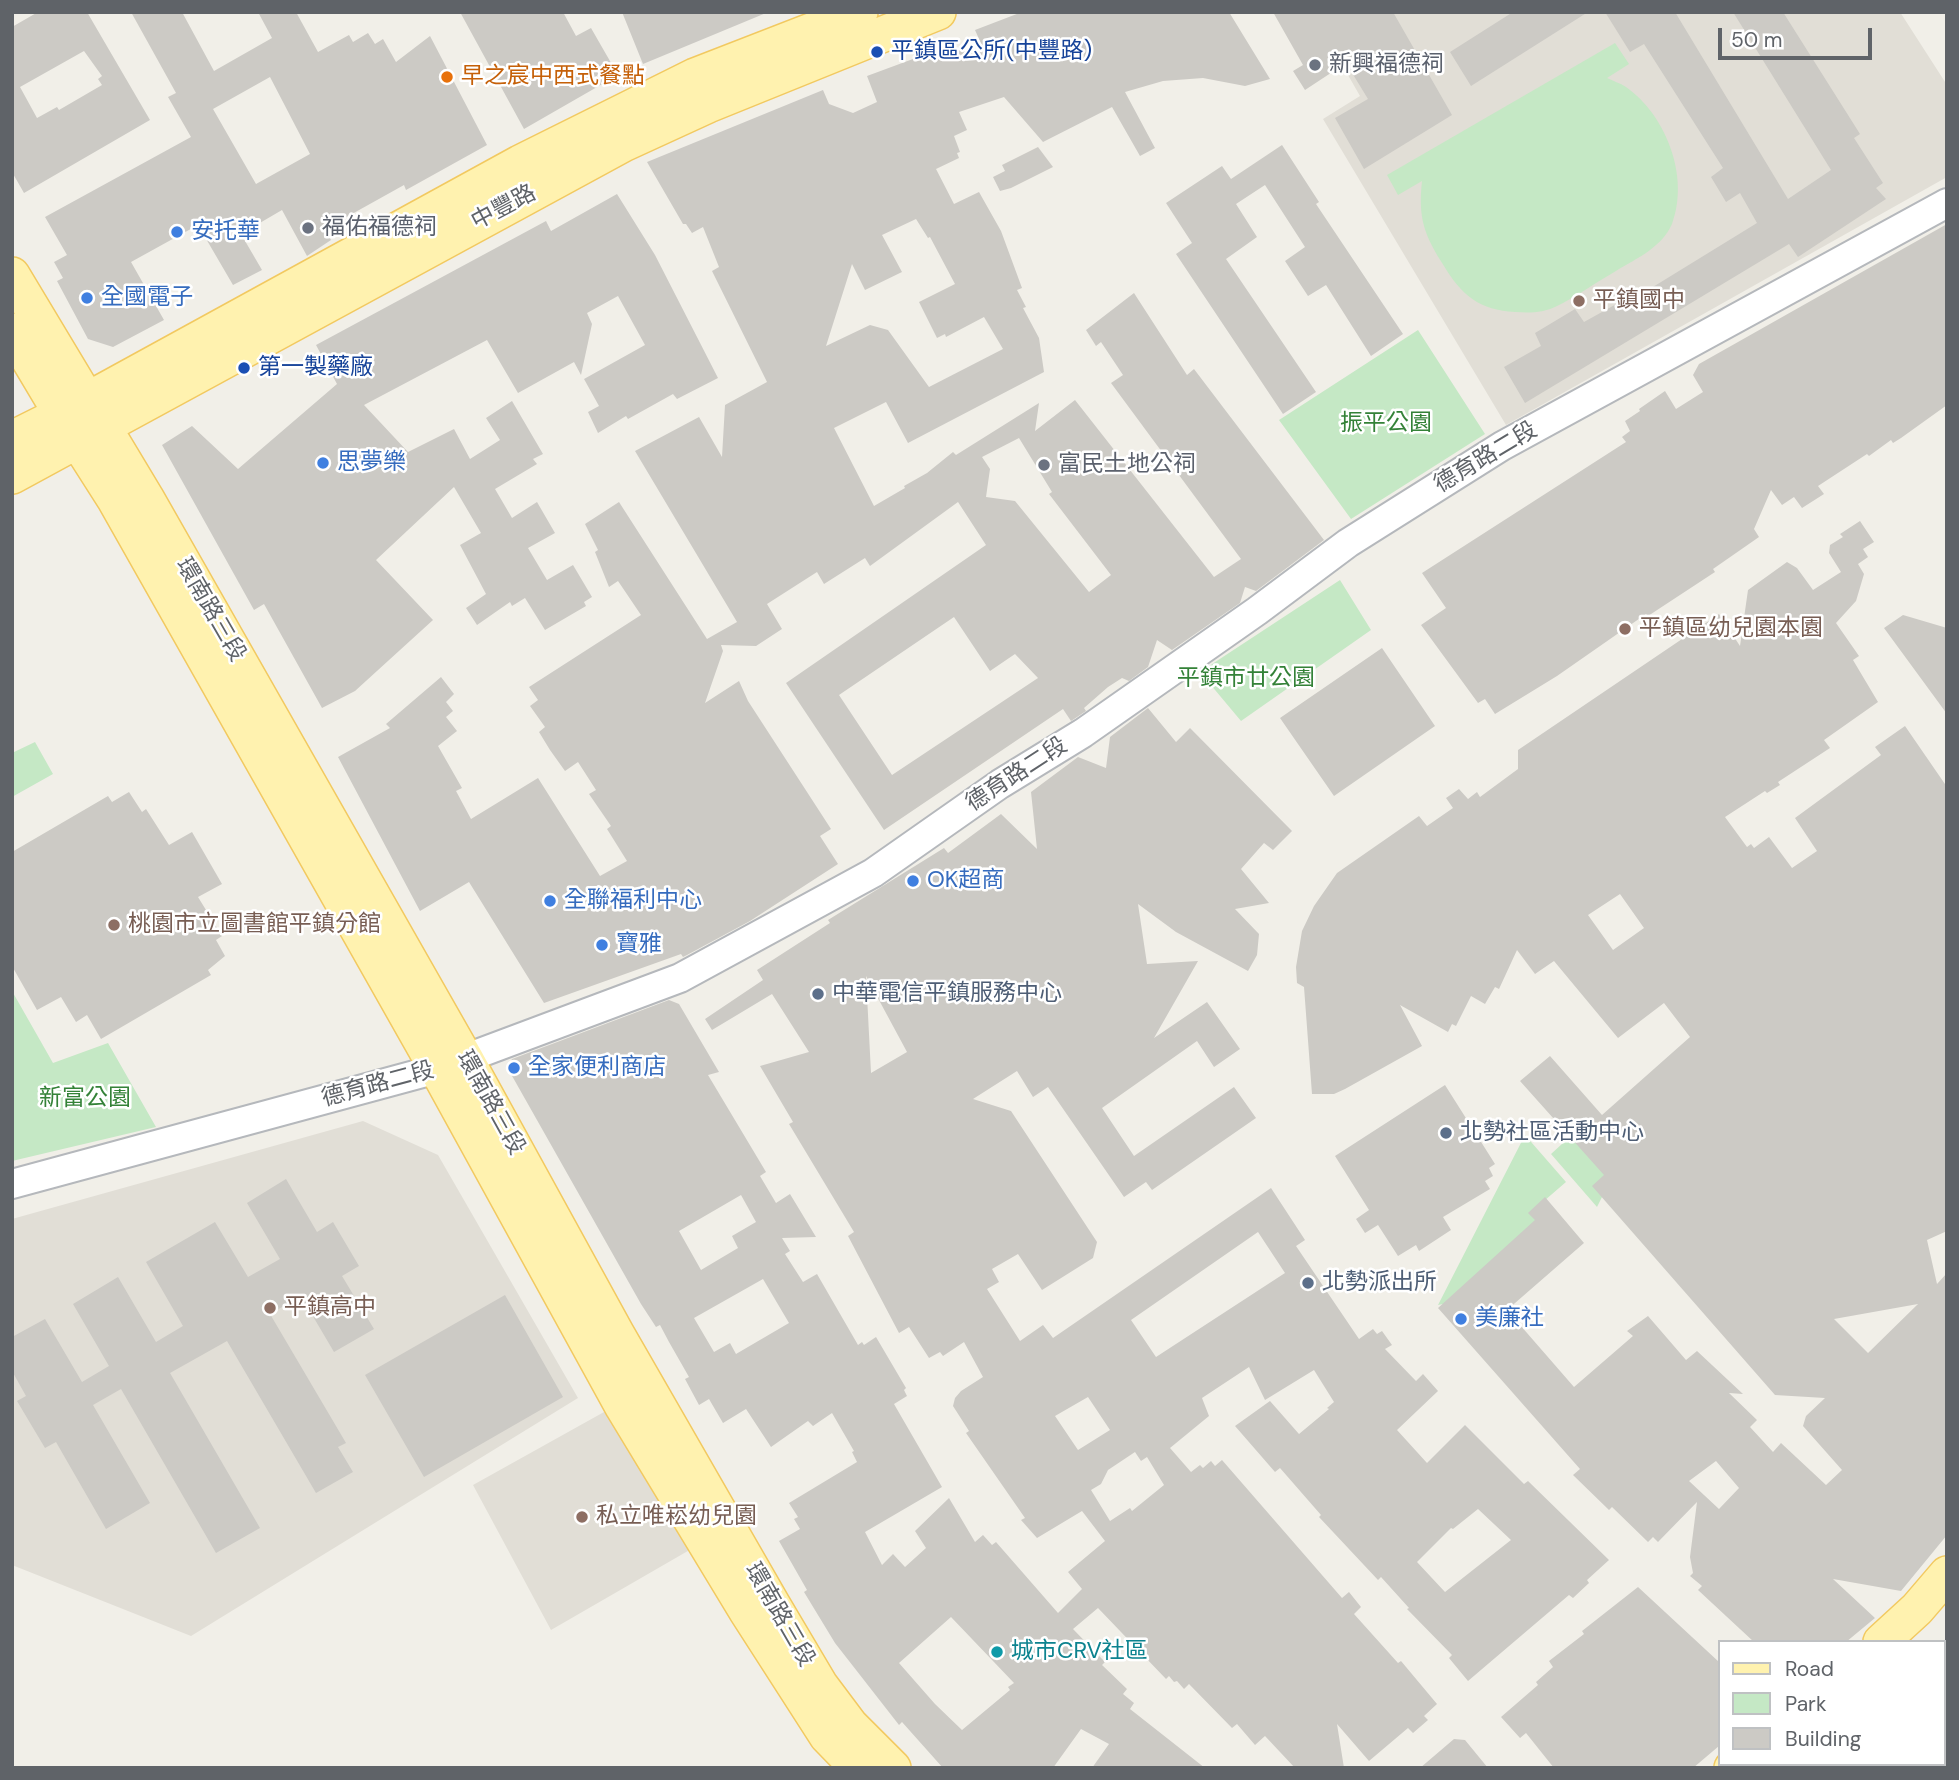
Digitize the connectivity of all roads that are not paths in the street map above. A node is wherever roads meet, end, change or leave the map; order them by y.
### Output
1 (860, 12) edge
2 (938, 12) edge
3 (1947, 203) edge
4 (12, 275) edge
5 (12, 331) edge
6 (81, 420) junction
7 (12, 439) edge
8 (12, 475) edge
9 (452, 1064) junction
10 (12, 1184) edge
11 (1947, 1574) edge
12 (1883, 1640) edge
13 (858, 1768) edge
14 (893, 1768) edge

1 - 6 main road, 中豐路
2 - 6 main road, 中豐路
3 - 9 street, 德育路二段
4 - 6 main road
5 - 6 main road
6 - 7 main road, 中豐路
6 - 8 main road, 中豐路
6 - 9 main road, 環南路三段
9 - 10 street, 德育路二段
9 - 13 main road, 環南路三段
9 - 14 main road, 環南路三段
11 - 12 main road

